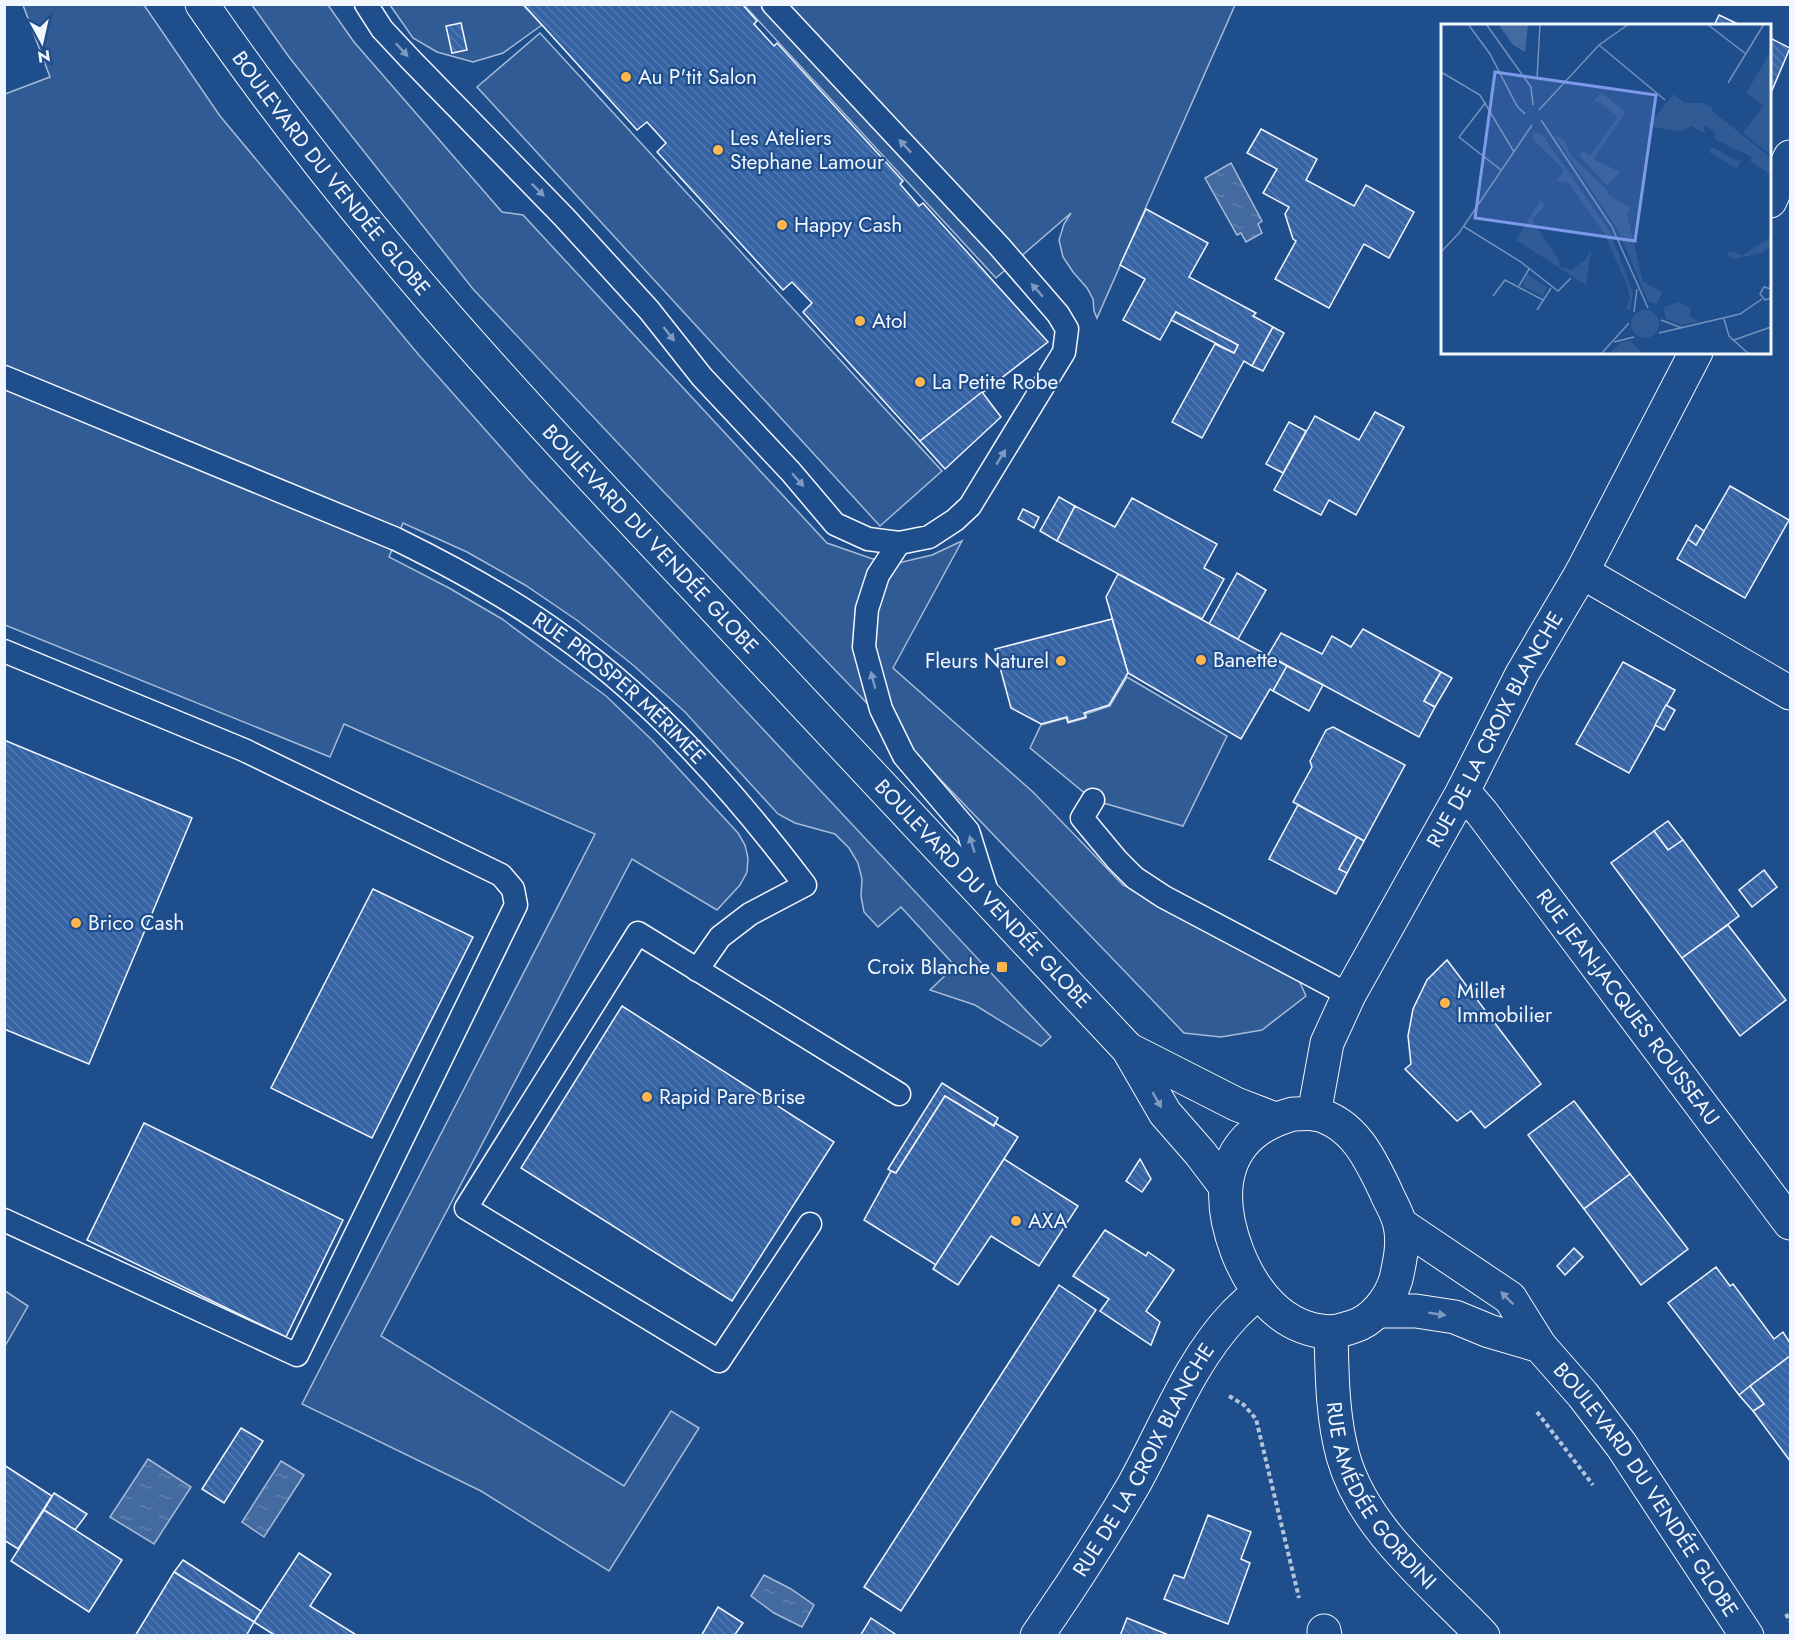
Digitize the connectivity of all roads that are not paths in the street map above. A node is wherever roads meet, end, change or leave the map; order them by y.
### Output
1 (202, 4) edge
2 (366, 4) edge
3 (772, 4) edge
4 (1791, 157) edge
5 (1771, 199) edge
6 (1695, 354) edge
7 (4, 377) edge
8 (899, 543) junction
9 (1582, 572) junction
10 (4, 651) edge
11 (1791, 693) edge
12 (1463, 791) junction
13 (1093, 800) dead end
14 (989, 900) junction
15 (697, 969) junction
16 (1349, 995) junction
17 (1128, 1049) junction
18 (898, 1094) dead end
19 (1314, 1114) junction
20 (1275, 1119) junction
21 (1225, 1186) junction
22 (4, 1220) edge
23 (1791, 1223) edge
24 (810, 1224) dead end
25 (1400, 1224) junction
26 (1258, 1292) junction
27 (1378, 1311) junction
28 (1332, 1332) junction
29 (1540, 1346) junction
30 (1037, 1635) edge
31 (1483, 1635) edge
32 (1747, 1635) edge

1 - 14 main road, BOULEVARD DU VENDÉE GLOBE
2 -> 8 lane
8 -> 3 lane
4 - 5 main road
6 - 9 main road, RUE DE LA CROIX BLANCHE
7 - 15 lane, RUE PROSPER MÉRIMÉE
14 -> 8 lane
9 - 11 main road
9 - 12 main road, RUE DE LA CROIX BLANCHE
10 - 22 lane
12 - 16 main road, RUE DE LA CROIX BLANCHE
12 - 23 main road, RUE JEAN-JACQUES ROUSSEAU
13 - 16 lane
14 - 17 main road, BOULEVARD DU VENDÉE GLOBE
15 - 18 lane
15 - 24 lane
16 - 19 main road, RUE DE LA CROIX BLANCHE
17 - 20 main road, BOULEVARD DU VENDÉE GLOBE
17 -> 21 main road, BOULEVARD DU VENDÉE GLOBE
19 - 20 main road
19 - 25 main road
20 - 21 main road
21 - 26 main road
25 - 27 main road
29 -> 25 main road, BOULEVARD DU VENDÉE GLOBE
26 - 28 main road
26 - 30 main road, RUE DE LA CROIX BLANCHE
27 - 28 main road
27 -> 29 main road, BOULEVARD DU VENDÉE GLOBE
28 - 31 main road, RUE AMÉDÉE GORDINI
29 - 32 main road, BOULEVARD DU VENDÉE GLOBE

